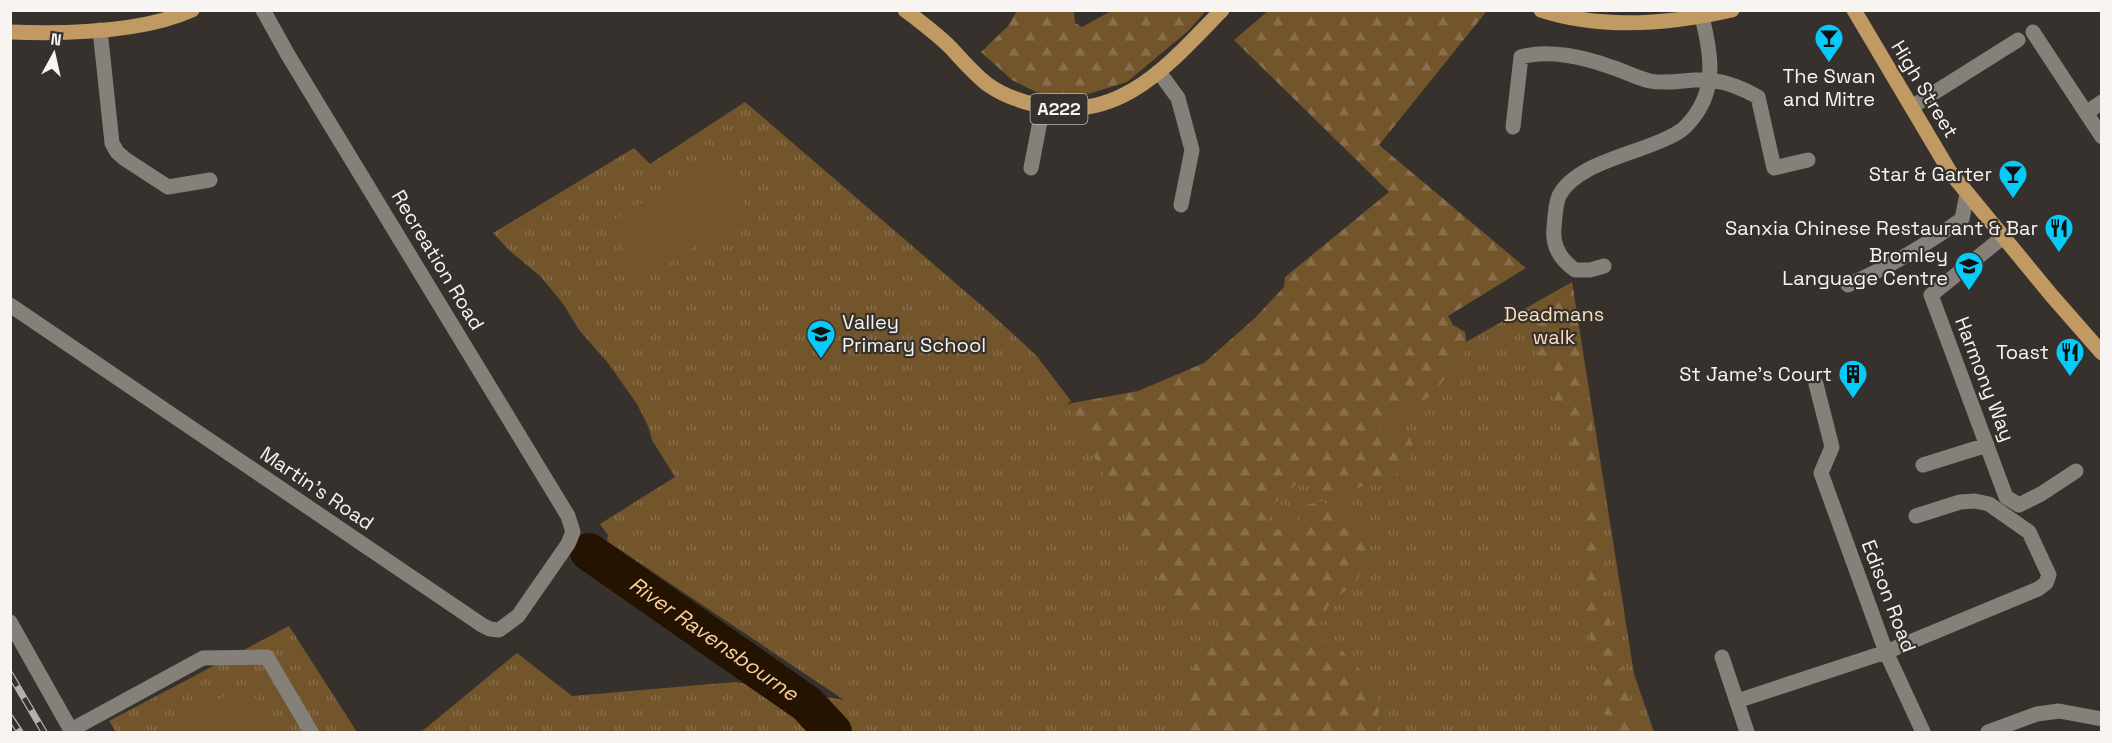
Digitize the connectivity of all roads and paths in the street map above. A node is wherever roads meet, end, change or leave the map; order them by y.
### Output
1 (192, 10) edge
2 (263, 10) edge
3 (905, 10) edge
4 (1222, 10) edge
5 (1542, 10) edge
6 (1732, 10) edge
7 (1854, 10) edge
8 (1571, 14) edge
9 (1702, 17) junction
10 (100, 30) junction
11 (10, 32) edge
12 (2034, 32) dead end
13 (2018, 40) dead end
14 (1159, 72) junction
15 (1709, 80) junction
16 (2102, 102) edge
17 (1043, 106) junction
18 (1913, 106) junction
19 (2086, 113) junction
20 (1512, 127) dead end
21 (2102, 136) edge
22 (1808, 160) dead end
23 (1031, 168) dead end
24 (210, 180) dead end
25 (1967, 194) junction
26 (1181, 205) dead end
27 (2003, 237) junction
28 (1604, 266) dead end
29 (1848, 285) dead end
30 (10, 305) edge
31 (2102, 353) edge
32 (1816, 384) dead end
33 (1987, 445) junction
34 (1923, 465) dead end
35 (2076, 471) dead end
36 (1916, 516) dead end
37 (573, 532) joint
38 (10, 622) edge
39 (1886, 652) junction
40 (1722, 657) dead end
41 (1737, 701) junction
42 (2102, 719) edge
43 (71, 731) edge
44 (311, 732) edge
45 (1748, 732) edge
46 (1923, 732) edge
47 (1988, 732) edge

1 - 10 main road
2 - 37 street, Recreation Road
3 - 17 main road, A222
4 - 14 main road, A222
5 - 8 main road
6 - 9 main road
7 - 18 main road, High Street
8 - 9 main road
9 - 15 street
10 - 11 main road
10 - 24 street
12 - 19 street
13 - 18 street
14 - 17 main road, A222
14 - 26 street
15 - 20 street
15 - 22 street
15 - 28 street
16 - 19 street
17 - 23 street
18 - 25 main road, High Street
19 - 21 street
25 - 27 main road, High Street
25 - 29 street
27 - 31 main road, High Street
27 - 33 street, Harmony Way
30 - 37 street, Martin's Road
32 - 39 street, Edison Road
33 - 34 street
33 - 35 street, Harmony Way
36 - 39 street
38 - 43 street
39 - 41 street
39 - 46 street, Edison Road
40 - 41 street
41 - 45 street
42 - 47 street
43 - 44 street

